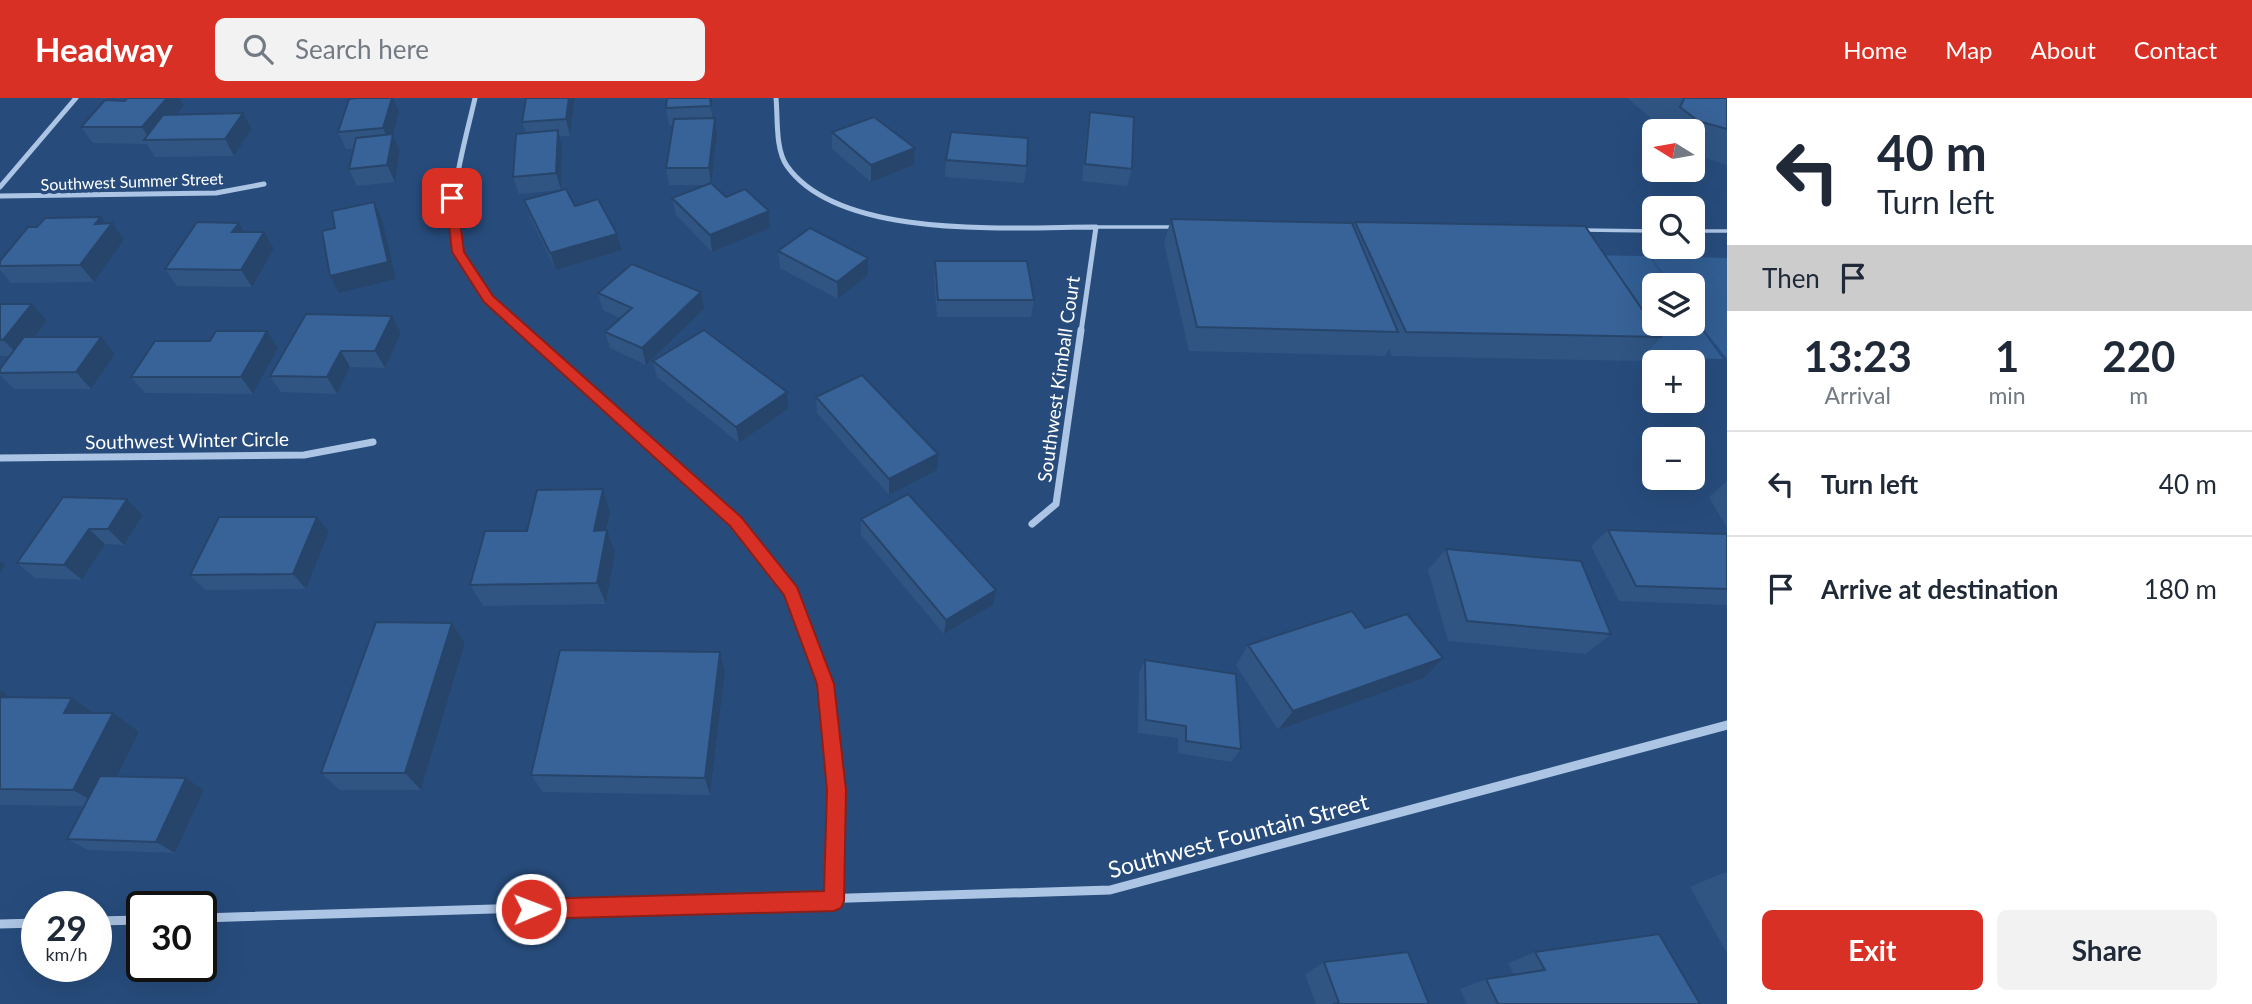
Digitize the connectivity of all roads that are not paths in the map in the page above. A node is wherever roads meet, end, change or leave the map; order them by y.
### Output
1 (76, 98) edge
2 (475, 98) edge
3 (776, 98) edge
4 (264, 184) dead end
5 (0, 187) edge
6 (0, 196) edge
7 (1186, 227) edge
8 (1096, 228) junction
9 (1571, 230) edge
10 (1642, 231) edge
11 (1705, 231) edge
12 (1727, 231) edge
13 (373, 442) dead end
14 (0, 458) edge
15 (1032, 524) dead end
16 (1727, 725) edge
17 (834, 901) junction
18 (217, 918) edge
19 (21, 923) edge
20 (0, 924) edge

1 - 5 street
2 - 17 street
3 - 8 street
4 - 6 street, Southwest Summer Street
7 - 8 lane
8 - 15 street, Southwest Kimball Court
9 - 10 lane
11 - 12 lane
13 - 14 street, Southwest Winter Circle
16 - 17 street, Southwest Fountain Street
17 - 18 street, Southwest Fountain Street
19 - 20 street

